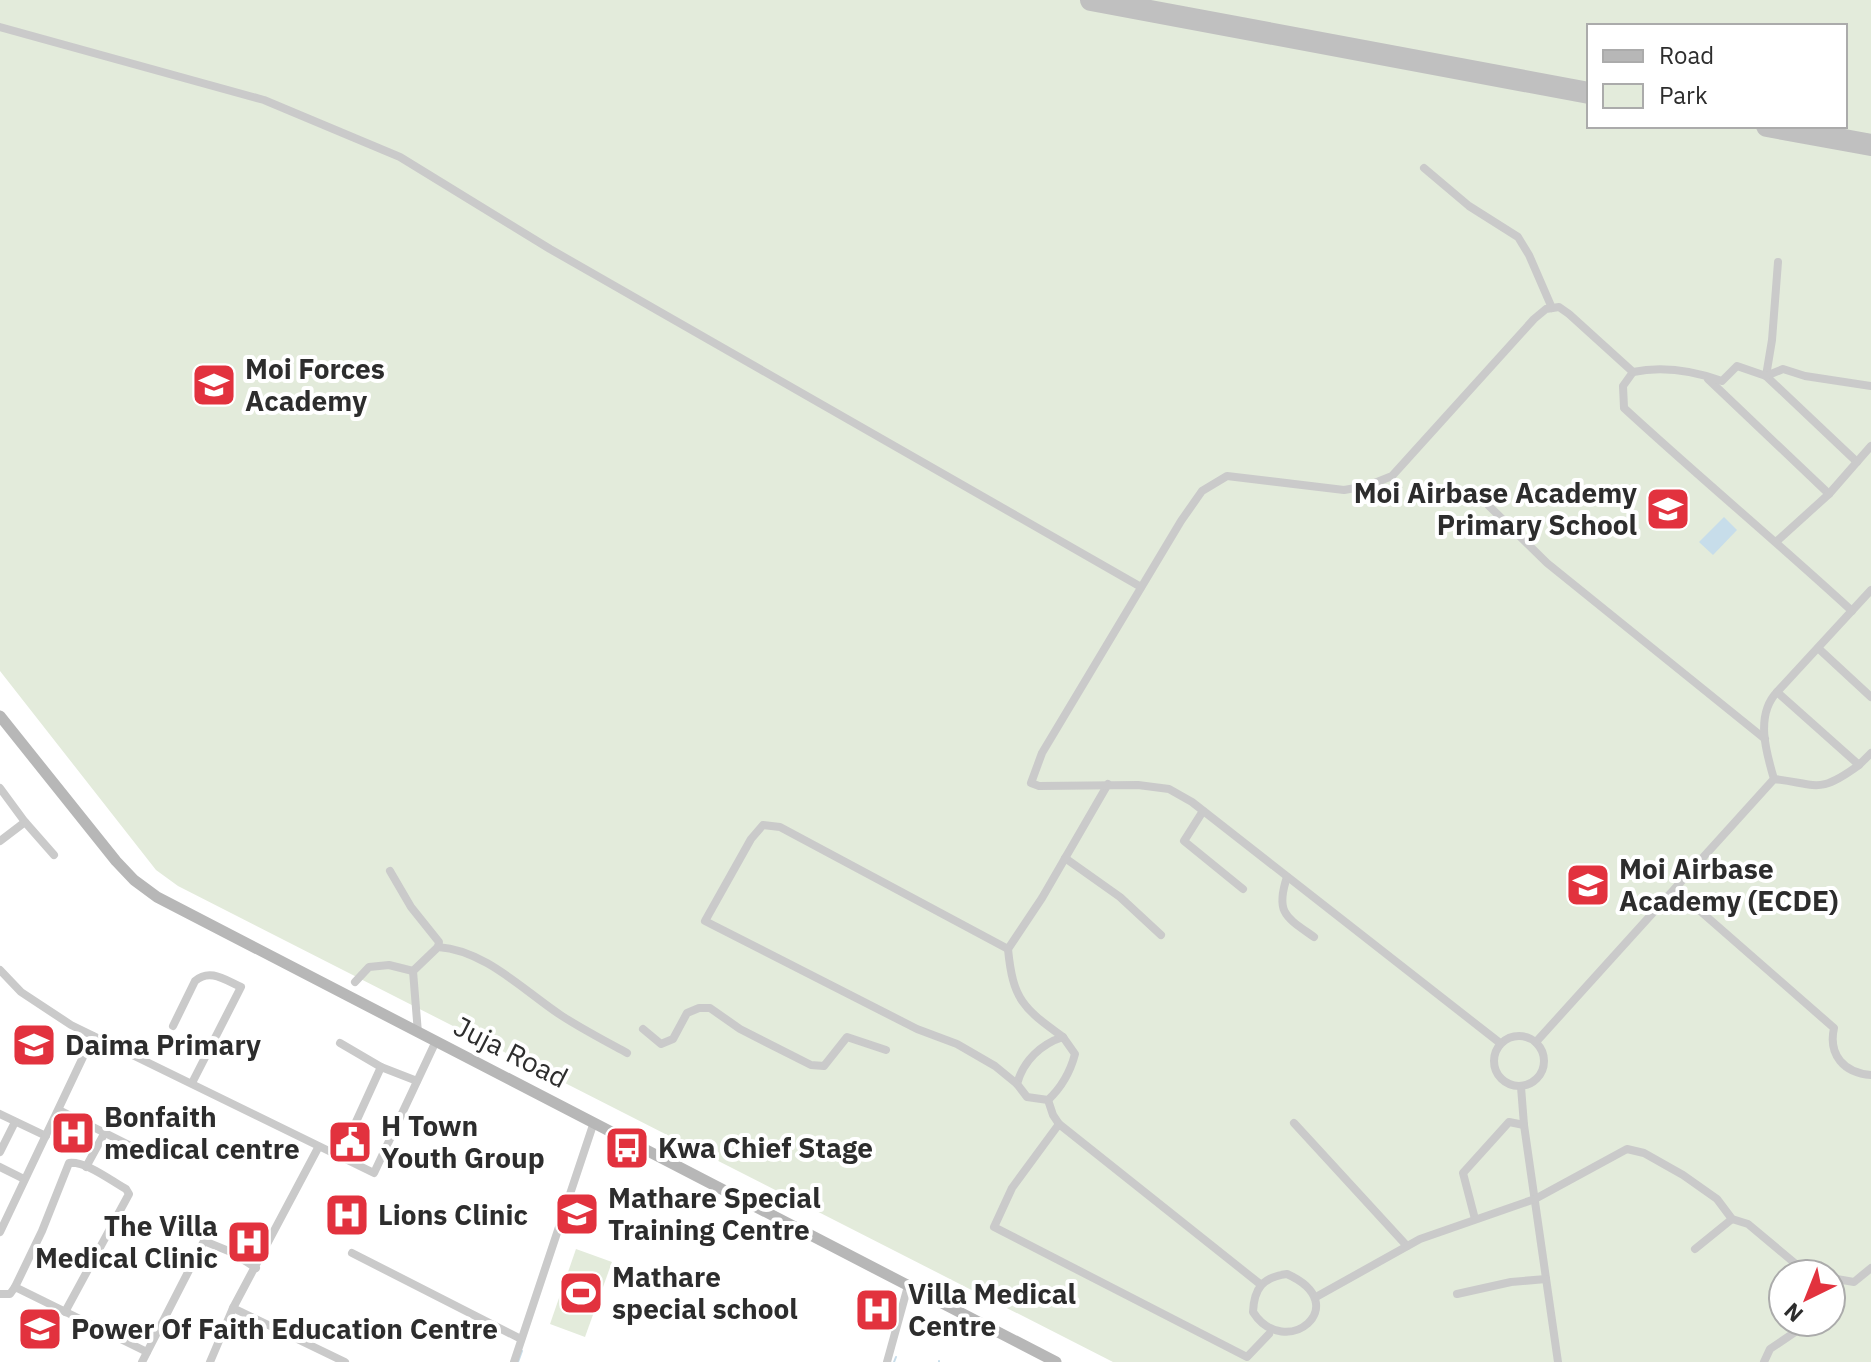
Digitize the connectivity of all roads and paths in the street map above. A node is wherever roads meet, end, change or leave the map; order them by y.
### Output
1 (0, 27) edge
2 (1424, 168) dead end
3 (1778, 262) dead end
4 (1552, 308) junction
5 (1633, 372) junction
6 (1697, 372) junction
7 (1766, 376) junction
8 (1871, 386) edge
9 (1871, 446) edge
10 (1857, 462) junction
11 (1829, 494) junction
12 (1489, 506) dead end
13 (1777, 541) junction
14 (1141, 587) junction
15 (1871, 590) edge
16 (1852, 611) junction
17 (1818, 648) junction
18 (1777, 692) junction
19 (1871, 697) edge
20 (0, 716) edge
21 (1765, 739) junction
22 (1871, 753) edge
23 (1859, 765) junction
24 (1774, 779) junction
25 (1108, 784) junction
26 (0, 788) edge
27 (1203, 811) junction
28 (25, 822) junction
29 (0, 841) edge
30 (54, 855) dead end
31 (1065, 858) junction
32 (390, 871) dead end
33 (1287, 877) junction
34 (1243, 889) dead end
35 (1675, 889) junction
36 (1161, 935) dead end
37 (1314, 937) dead end
38 (438, 947) junction
39 (1008, 949) junction
40 (0, 970) edge
41 (413, 971) junction
42 (355, 982) dead end
43 (173, 1026) dead end
44 (643, 1029) dead end
45 (418, 1033) junction
46 (93, 1036) junction
47 (1063, 1037) junction
48 (436, 1041) junction
49 (1536, 1042) junction
50 (340, 1043) dead end
51 (1500, 1043) junction
52 (886, 1050) dead end
53 (627, 1053) dead end
54 (381, 1067) junction
55 (1871, 1075) edge
56 (417, 1081) junction
57 (192, 1083) junction
58 (1017, 1084) junction
59 (1521, 1087) junction
60 (1048, 1100) junction
61 (59, 1110) junction
62 (0, 1114) edge
63 (15, 1122) junction
64 (594, 1122) junction
65 (1294, 1123) dead end
66 (355, 1124) dead end
67 (1059, 1124) junction
68 (1524, 1125) junction
69 (104, 1134) junction
70 (46, 1136) junction
71 (318, 1148) junction
72 (0, 1152) edge
73 (153, 1157) dead end
74 (0, 1167) edge
75 (86, 1167) junction
76 (24, 1179) junction
77 (1535, 1199) junction
78 (1475, 1219) junction
79 (1732, 1219) junction
80 (0, 1232) edge
81 (1407, 1246) junction
82 (1695, 1249) dead end
83 (352, 1253) dead end
84 (1789, 1258) edge
85 (256, 1268) junction
86 (1871, 1268) edge
87 (1546, 1279) junction
88 (1847, 1281) edge
89 (1260, 1284) junction
90 (908, 1286) junction
91 (15, 1287) junction
92 (0, 1294) edge
93 (1457, 1294) dead end
94 (1316, 1297) junction
95 (233, 1308) junction
96 (65, 1312) junction
97 (1269, 1334) junction
98 (1786, 1338) edge
99 (521, 1339) junction
100 (147, 1352) junction
101 (142, 1362) edge
102 (210, 1362) edge
103 (345, 1362) edge
104 (514, 1362) edge
105 (887, 1362) edge
106 (1056, 1362) edge
107 (1558, 1362) edge
108 (1764, 1362) edge

1 - 14 street
2 - 4 street
3 - 7 street
4 - 5 street
4 - 14 street
5 - 6 street
5 - 13 street
6 - 7 street
6 - 11 street
7 - 8 street
7 - 10 street
9 - 10 street
10 - 11 street
11 - 13 street
12 - 21 street
13 - 16 street
14 - 25 street
15 - 16 street
16 - 17 street
17 - 18 street
17 - 19 street
18 - 21 street
18 - 23 street
20 - 45 main road, Juja Road
21 - 24 street
22 - 23 street
23 - 24 street
24 - 35 street
25 - 27 street
25 - 31 street
26 - 28 street
27 - 33 street
27 - 34 street
28 - 29 street
28 - 30 street
31 - 36 street
31 - 39 street
32 - 38 street
33 - 37 street
33 - 51 street
35 - 49 street
35 - 55 street
38 - 41 street
38 - 53 street
39 - 47 street
39 - 58 street
40 - 46 street
41 - 42 street
41 - 45 street
43 - 57 street
44 - 52 street
45 - 48 main road, Juja Road
46 - 57 street
46 - 61 street
47 - 58 street
47 - 60 street
48 - 56 street
48 - 64 main road, Juja Road
49 - 51 street
49 - 59 street
50 - 54 street
51 - 59 street
54 - 56 street
54 - 66 street
56 - 71 street
57 - 71 street
58 - 60 street
59 - 68 street
60 - 67 street
61 - 69 street
61 - 70 street
62 - 63 street
63 - 70 street
63 - 72 street
64 - 90 main road, Juja Road
64 - 99 street
65 - 81 street
67 - 89 street
67 - 97 street
68 - 77 street
68 - 78 street
69 - 73 street
69 - 75 street
70 - 76 street
71 - 85 street
74 - 76 street
75 - 91 street
75 - 96 street
76 - 80 street
77 - 78 street
77 - 79 street
77 - 87 street
78 - 81 street
79 - 82 street
79 - 84 street
81 - 94 street
83 - 99 street
85 - 95 street
85 - 100 street
86 - 88 street
87 - 93 street
87 - 107 street
89 - 94 street
89 - 97 street
90 - 105 street
90 - 106 main road, Juja Road
91 - 92 street
91 - 96 street
94 - 97 street
95 - 102 street
95 - 103 street
96 - 100 street
98 - 108 street
99 - 104 street
100 - 101 street

